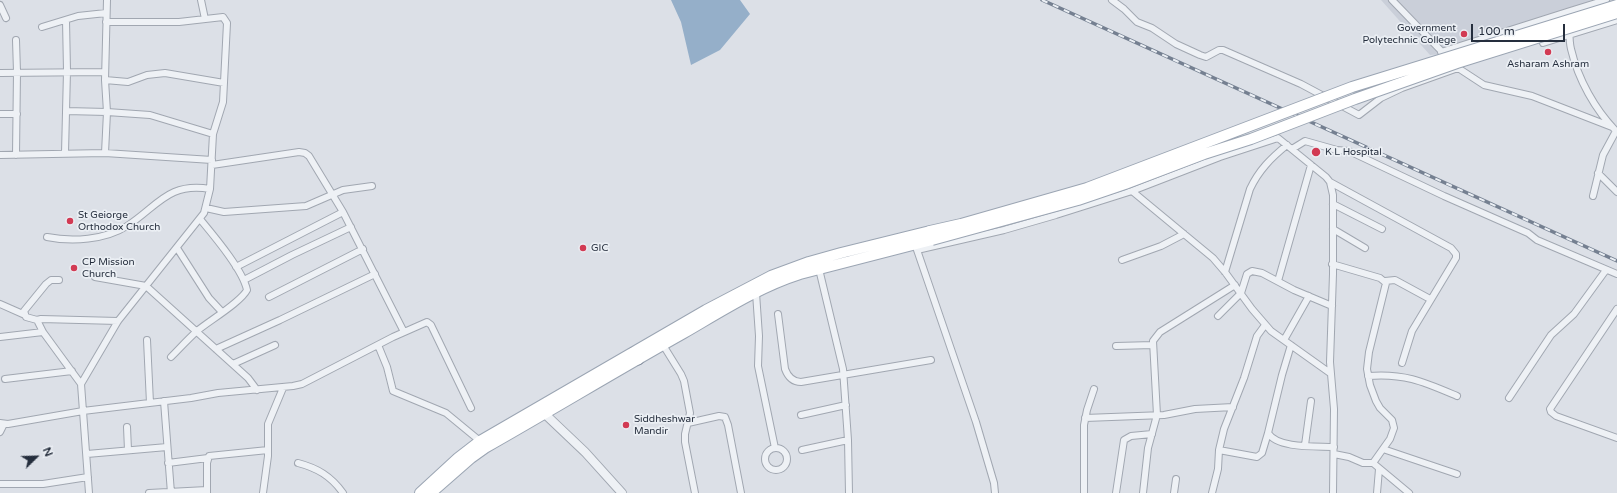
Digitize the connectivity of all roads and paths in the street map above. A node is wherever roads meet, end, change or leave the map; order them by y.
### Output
1 (106, 0) edge
2 (201, 0) edge
3 (1112, 0) edge
4 (1392, 0) edge
5 (1606, 0) edge
6 (0, 5) edge
7 (1617, 5) edge
8 (1570, 11) junction
9 (106, 13) junction
10 (1617, 13) edge
11 (6, 18) dead end
12 (205, 19) junction
13 (66, 20) junction
14 (1617, 20) edge
15 (106, 22) junction
16 (1535, 22) junction
17 (42, 27) dead end
18 (1570, 35) junction
19 (16, 40) dead end
20 (1441, 52) junction
21 (1458, 68) junction
22 (67, 71) junction
23 (17, 72) junction
24 (105, 72) junction
25 (0, 73) edge
26 (105, 80) junction
27 (224, 83) junction
28 (66, 111) junction
29 (107, 112) junction
30 (0, 114) edge
31 (17, 114) junction
32 (1615, 130) edge
33 (213, 134) junction
34 (1290, 147) junction
35 (65, 153) junction
36 (105, 153) junction
37 (0, 155) edge
38 (16, 155) junction
39 (212, 162) junction
40 (1311, 165) junction
41 (1598, 173) junction
42 (1330, 182) junction
43 (372, 186) dead end
44 (210, 189) junction
45 (1132, 191) junction
46 (1617, 192) edge
47 (333, 194) junction
48 (1593, 196) dead end
49 (1332, 204) junction
50 (206, 208) junction
51 (343, 212) junction
52 (200, 219) junction
53 (351, 227) junction
54 (1332, 229) junction
55 (1382, 229) dead end
56 (1184, 234) junction
57 (931, 235) junction
58 (47, 238) dead end
59 (915, 243) junction
60 (177, 248) junction
61 (1365, 248) dead end
62 (363, 249) junction
63 (1122, 260) dead end
64 (1332, 264) junction
65 (236, 268) junction
66 (819, 269) junction
67 (1606, 270) junction
68 (1225, 272) junction
69 (375, 274) junction
70 (1617, 274) edge
71 (95, 278) dead end
72 (60, 280) dead end
73 (244, 280) junction
74 (1278, 281) junction
75 (1385, 281) junction
76 (1235, 285) junction
77 (146, 286) junction
78 (756, 293) junction
79 (1241, 293) junction
80 (1308, 296) junction
81 (269, 297) dead end
82 (1430, 299) junction
83 (0, 304) edge
84 (1332, 306) junction
85 (1617, 309) edge
86 (222, 312) junction
87 (778, 314) dead end
88 (25, 315) junction
89 (1218, 316) dead end
90 (37, 320) junction
91 (118, 321) junction
92 (1265, 325) junction
93 (43, 332) junction
94 (196, 332) junction
95 (404, 332) junction
96 (0, 337) edge
97 (147, 340) dead end
98 (1284, 340) junction
99 (275, 345) dead end
100 (378, 345) junction
101 (663, 345) junction
102 (1153, 345) junction
103 (1292, 345) junction
104 (1116, 346) dead end
105 (216, 349) junction
106 (636, 356) junction
107 (170, 357) dead end
108 (931, 360) dead end
109 (1402, 363) dead end
110 (233, 364) junction
111 (72, 370) junction
112 (1330, 373) junction
113 (843, 376) junction
114 (1368, 376) junction
115 (5, 379) dead end
116 (81, 384) junction
117 (283, 388) junction
118 (1094, 389) dead end
119 (257, 390) junction
120 (1457, 396) dead end
121 (1509, 398) dead end
122 (164, 401) junction
123 (1311, 401) dead end
124 (150, 403) junction
125 (846, 406) junction
126 (1233, 407) junction
127 (471, 408) dead end
128 (83, 410) junction
129 (545, 414) junction
130 (801, 415) dead end
131 (1157, 415) junction
132 (1085, 418) junction
133 (2, 423) edge
134 (688, 423) junction
135 (127, 427) dead end
136 (0, 432) edge
137 (1268, 433) junction
138 (1152, 434) junction
139 (1617, 438) edge
140 (848, 440) junction
141 (480, 441) junction
142 (1305, 445) junction
143 (167, 447) junction
144 (775, 448) dead end
145 (1383, 449) junction
146 (128, 450) junction
147 (268, 450) junction
148 (802, 450) dead end
149 (1219, 450) junction
150 (1334, 451) junction
151 (86, 454) junction
152 (208, 458) junction
153 (168, 463) junction
154 (298, 463) dead end
155 (1373, 463) junction
156 (1379, 469) junction
157 (1458, 474) dead end
158 (88, 477) junction
159 (1176, 479) dead end
160 (0, 484) edge
161 (171, 492) edge
162 (207, 492) edge
163 (89, 493) edge
164 (149, 493) edge
165 (264, 493) edge
166 (343, 493) edge
167 (420, 493) edge
168 (431, 493) edge
169 (622, 493) edge
170 (694, 493) edge
171 (741, 493) edge
172 (849, 493) edge
173 (995, 493) edge
174 (1084, 493) edge
175 (1116, 493) edge
176 (1143, 493) edge
177 (1174, 493) edge
178 (1212, 493) edge
179 (1333, 493) edge
180 (1377, 493) edge
181 (1409, 493) edge

1 - 9 street
2 - 12 street
3 - 21 street
4 - 20 street
5 - 8 street
6 - 11 street
7 - 57 main road, bridge
8 - 16 street
8 - 18 street
9 - 13 street
9 - 15 street
10 - 57 main road, bridge
12 - 15 street
12 - 27 street
13 - 17 street
13 - 22 street
14 - 18 street
15 - 24 street
16 - 18 street
16 - 20 street
18 - 32 street
19 - 23 street
20 - 21 street
21 - 32 street
22 - 23 street
22 - 24 street
22 - 28 street
23 - 25 street
23 - 31 street
24 - 26 street
26 - 27 street
26 - 29 street
27 - 33 street
28 - 29 street
28 - 35 street
29 - 33 street
29 - 36 street
30 - 31 street
31 - 38 street
32 - 41 street
33 - 39 street
34 - 40 street
34 - 45 street
34 - 67 street
34 - 68 street
35 - 36 street
35 - 38 street
36 - 39 street
37 - 38 street
39 - 44 street
39 - 47 street
40 - 42 street
40 - 74 street
41 - 46 street
41 - 48 street
42 - 49 street
42 - 82 street
43 - 47 street
44 - 50 street
44 - 58 street
45 - 56 street
45 - 59 street
47 - 50 street
47 - 51 street
49 - 54 street
49 - 55 street
50 - 52 street
51 - 53 street
51 - 65 street
52 - 60 street
52 - 65 street
53 - 62 street
53 - 73 street
54 - 61 street
54 - 64 street
56 - 63 street
56 - 68 street
57 - 59 main road
59 - 66 main road
59 - 106 main road
59 - 173 street
60 - 77 street
60 - 86 street
62 - 69 street
62 - 81 street
64 - 75 street
64 - 84 street
65 - 73 street
66 - 78 main road
66 - 113 street
67 - 70 street
67 - 121 street
68 - 76 street
69 - 95 street
69 - 105 street
71 - 77 street
72 - 88 street
73 - 86 street
74 - 79 street
74 - 80 street
75 - 82 street
75 - 114 street
76 - 79 street
76 - 102 street
77 - 91 street
77 - 94 street
78 - 101 main road
78 - 144 street
79 - 89 street
79 - 92 street
80 - 84 street
80 - 98 street
82 - 109 street
83 - 88 street
84 - 112 street
85 - 139 street
86 - 94 street
87 - 113 street
88 - 90 street
90 - 91 street
90 - 93 street
91 - 116 street
92 - 98 street
92 - 126 street
93 - 96 street
93 - 111 street
94 - 105 street
94 - 107 street
95 - 100 street
95 - 127 street
97 - 124 street
98 - 103 street
99 - 110 street
100 - 117 street
100 - 141 street
101 - 106 main road
101 - 134 street
102 - 104 street
102 - 131 street
103 - 112 street
103 - 137 street
105 - 110 street
106 - 129 main road
106 - 141 main road
108 - 113 street
110 - 119 street
111 - 115 street
111 - 116 street
112 - 150 street
113 - 125 street
114 - 120 street
114 - 145 street
116 - 128 street
117 - 119 street
117 - 147 street
118 - 132 street
119 - 122 street
122 - 124 street
122 - 143 street
123 - 142 street
124 - 128 street
125 - 130 street
125 - 140 street
126 - 131 street
126 - 149 street
128 - 133 street
128 - 151 street
129 - 168 main road
129 - 169 street
131 - 132 street
131 - 138 street
132 - 174 street
133 - 136 street
134 - 170 street
134 - 171 street
135 - 146 street
137 - 142 street
137 - 149 street
138 - 175 street
138 - 176 street
140 - 148 street
140 - 172 street
141 - 167 main road
142 - 150 street
143 - 146 street
143 - 153 street
145 - 155 street
145 - 157 street
146 - 151 street
147 - 152 street
147 - 165 street
149 - 178 street
150 - 155 street
150 - 179 street
151 - 158 street
152 - 153 street
152 - 162 street
153 - 161 street
154 - 166 street
155 - 156 street
156 - 180 street
156 - 181 street
158 - 160 street
158 - 163 street
159 - 177 street
161 - 162 street
161 - 164 street

